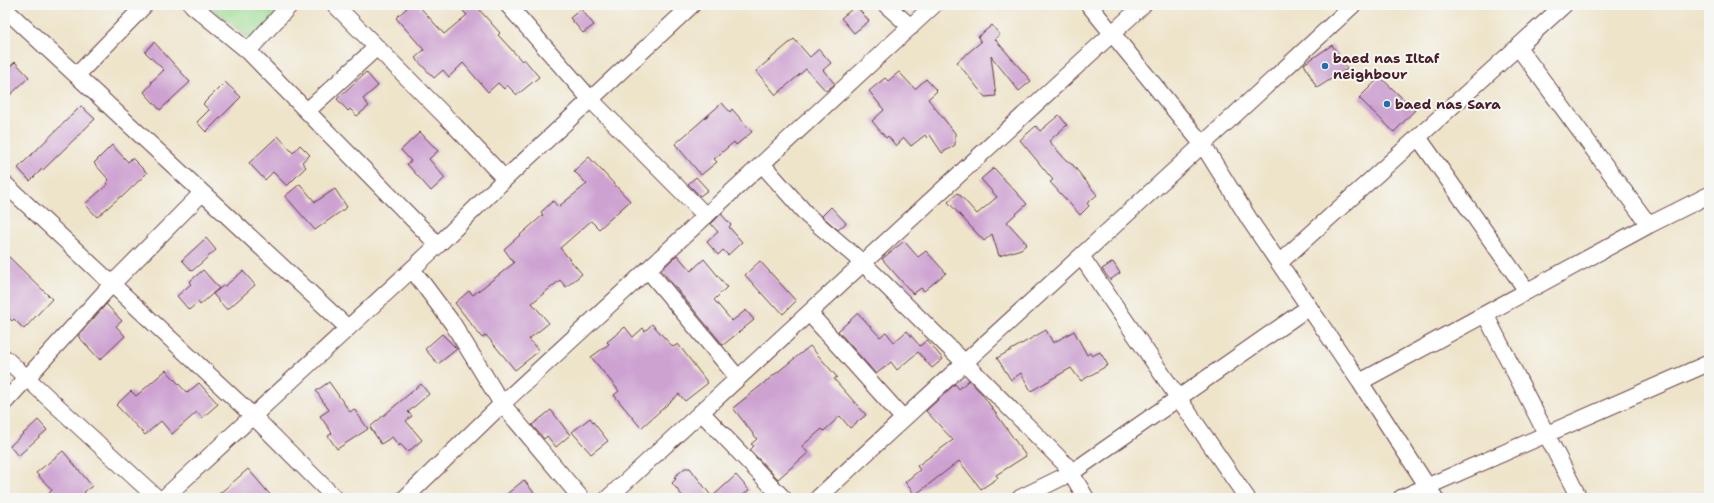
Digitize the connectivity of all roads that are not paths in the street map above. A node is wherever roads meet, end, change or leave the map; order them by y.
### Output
1 (145, 5) edge
2 (192, 5) edge
3 (290, 5) edge
4 (335, 5) edge
5 (508, 5) edge
6 (692, 5) edge
7 (886, 5) edge
8 (934, 5) edge
9 (1089, 5) edge
10 (1143, 5) edge
11 (1353, 5) edge
12 (1559, 7) edge
13 (5, 9) edge
14 (911, 26) junction
15 (1112, 33) junction
16 (1518, 47) junction
17 (377, 48) junction
18 (248, 51) junction
19 (77, 76) junction
20 (591, 100) junction
21 (307, 111) junction
22 (1418, 137) junction
23 (1203, 145) junction
24 (762, 164) junction
25 (505, 179) junction
26 (5, 184) edge
27 (202, 193) junction
28 (1709, 195) edge
29 (706, 216) junction
30 (1649, 226) junction
31 (438, 244) junction
32 (1081, 256) junction
33 (863, 263) junction
34 (1279, 263) junction
35 (412, 269) junction
36 (648, 270) junction
37 (112, 284) junction
38 (1527, 291) junction
39 (1309, 307) junction
40 (809, 313) junction
41 (1485, 314) junction
42 (348, 328) junction
43 (5, 358) edge
44 (964, 362) junction
45 (1709, 363) edge
46 (27, 378) junction
47 (738, 378) junction
48 (1360, 382) junction
49 (1178, 398) junction
50 (5, 402) edge
51 (502, 404) junction
52 (701, 412) junction
53 (253, 416) junction
54 (904, 418) junction
55 (1547, 434) junction
56 (1071, 472) junction
57 (1432, 492) edge
58 (157, 498) edge
59 (164, 498) edge
60 (335, 498) edge
61 (405, 498) edge
62 (581, 498) edge
63 (608, 498) edge
64 (783, 498) edge
65 (818, 498) edge
66 (1020, 498) edge
67 (1086, 498) edge
68 (1247, 498) edge
69 (1401, 498) edge
70 (1579, 498) edge

1 - 19 street
2 - 18 street
3 - 18 street
4 - 17 street
5 - 20 street
6 - 20 street
7 - 14 street
8 - 14 street
9 - 15 street
10 - 15 street
11 - 23 street
12 - 16 street
13 - 19 street
14 - 24 street
15 - 23 street
15 - 33 street
16 - 22 street
16 - 30 street
17 - 21 street
17 - 25 street
18 - 21 street
19 - 27 street
20 - 25 street
20 - 29 street
21 - 31 street
22 - 34 street
22 - 38 street
23 - 32 street
23 - 34 street
24 - 29 street
24 - 33 street
25 - 31 street
26 - 37 street
27 - 37 street
27 - 42 street
28 - 30 street
29 - 36 street
30 - 38 street
31 - 35 street
32 - 44 street
32 - 49 street
33 - 40 street
33 - 44 street
34 - 39 street
35 - 42 street
35 - 51 street
36 - 47 street
36 - 51 street
37 - 46 street
37 - 53 street
38 - 41 street
39 - 48 street
39 - 49 street
40 - 47 street
40 - 54 street
41 - 48 street
41 - 55 street
42 - 53 street
43 - 46 street
44 - 54 street
44 - 56 street
45 - 55 street
46 - 50 street
46 - 58 street
47 - 52 street
48 - 57 street
49 - 56 street
49 - 68 street
51 - 61 street
51 - 62 street
52 - 63 street
52 - 64 street
53 - 59 street
53 - 60 street
54 - 65 street
55 - 57 street
55 - 70 street
56 - 66 street
56 - 67 street
57 - 69 street

